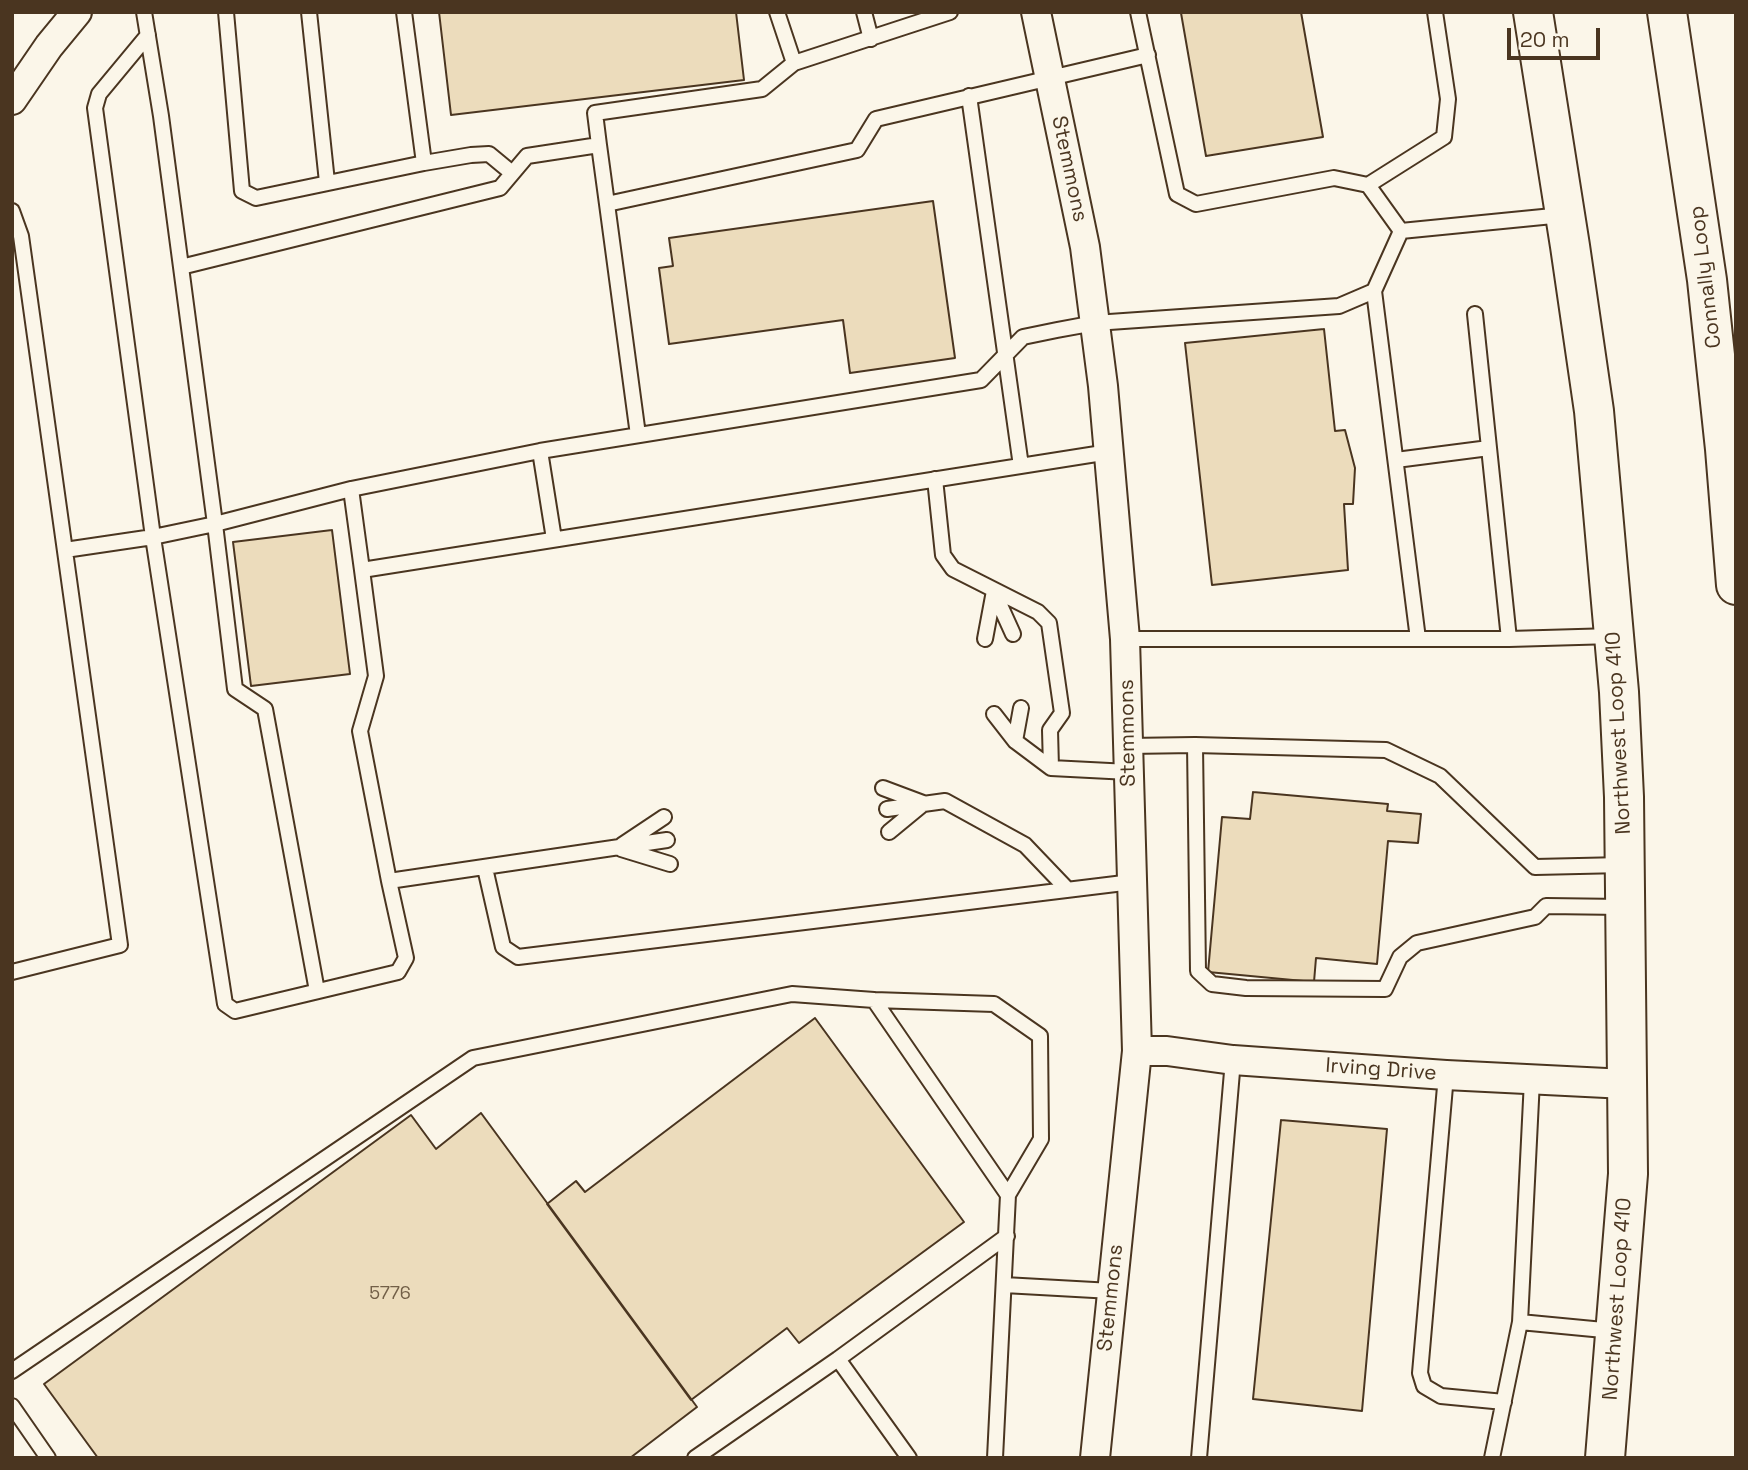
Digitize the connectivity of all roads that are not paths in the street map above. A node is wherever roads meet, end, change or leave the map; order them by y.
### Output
1 (77, 12) edge
2 (144, 12) edge
3 (226, 12) edge
4 (309, 12) edge
5 (404, 12) edge
6 (777, 12) edge
7 (864, 12) edge
8 (950, 12) edge
9 (1036, 12) edge
10 (1138, 12) edge
11 (1435, 12) edge
12 (1533, 12) edge
13 (1667, 12) edge
14 (148, 34) junction
15 (871, 39) junction
16 (1148, 55) junction
17 (794, 63) junction
18 (1050, 77) junction
19 (969, 96) junction
20 (12, 100) edge
21 (599, 145) junction
22 (424, 163) junction
23 (512, 173) junction
24 (327, 182) junction
25 (1368, 185) junction
26 (607, 204) junction
27 (12, 211) edge
28 (1564, 215) junction
29 (1401, 231) junction
30 (181, 267) junction
31 (1374, 291) junction
32 (1475, 314) dead end
33 (1095, 323) junction
34 (1005, 355) junction
35 (638, 435) junction
36 (1489, 448) junction
37 (540, 451) junction
38 (1109, 452) junction
39 (1396, 460) junction
40 (1021, 466) junction
41 (934, 479) junction
42 (351, 489) junction
43 (215, 524) junction
44 (153, 537) junction
45 (554, 539) junction
46 (65, 550) junction
47 (362, 570) junction
48 (1736, 585) edge
49 (994, 591) junction
50 (1013, 634) dead end
51 (1614, 636) junction
52 (985, 639) dead end
53 (1125, 639) junction
54 (1418, 639) junction
55 (1509, 639) junction
56 (1021, 708) dead end
57 (994, 714) dead end
58 (1014, 741) junction
59 (1195, 745) junction
60 (1128, 759) junction
61 (1051, 768) junction
62 (883, 788) dead end
63 (925, 803) junction
64 (887, 809) dead end
65 (664, 817) dead end
66 (889, 832) dead end
67 (667, 840) dead end
68 (618, 848) junction
69 (670, 863) dead end
70 (1624, 865) junction
71 (485, 868) junction
72 (389, 881) junction
73 (1132, 882) junction
74 (1068, 890) junction
75 (1623, 907) junction
76 (12, 972) edge
77 (317, 992) junction
78 (874, 1000) junction
79 (1137, 1051) junction
80 (1233, 1060) junction
81 (1446, 1075) junction
82 (1532, 1080) junction
83 (1626, 1084) junction
84 (1008, 1195) junction
85 (1007, 1236) junction
86 (1004, 1285) junction
87 (1112, 1291) junction
88 (1520, 1322) junction
89 (1616, 1331) junction
90 (838, 1359) junction
91 (12, 1371) edge
92 (1504, 1402) junction
93 (12, 1406) edge
94 (704, 1455) edge
95 (48, 1458) edge
96 (909, 1458) edge
97 (995, 1458) edge
98 (1094, 1458) edge
99 (1199, 1458) edge
100 (1492, 1458) edge
101 (1605, 1458) edge

1 - 20 street
2 - 14 lane
3 - 24 lane
4 - 24 lane
5 - 22 lane
6 - 17 lane
7 - 15 lane
8 - 15 lane
9 - 18 street, Stemmons
10 - 16 lane
11 - 25 lane
12 - 28 main road, Northwest Loop 410
13 - 48 main road, Connally Loop
14 - 30 lane
14 - 44 lane
15 - 17 lane
16 - 18 lane
16 - 25 lane
17 - 21 lane
18 - 19 lane
18 - 33 street, Stemmons
19 - 26 lane
19 - 34 lane
21 - 23 lane
21 - 26 lane
22 - 23 lane
22 - 24 lane
23 - 30 lane
25 - 29 lane
26 - 35 lane
27 - 46 lane
28 - 29 lane
28 - 51 main road, Northwest Loop 410
29 - 31 lane
30 - 43 lane
31 - 33 lane
31 - 39 lane
32 - 36 lane
33 - 34 lane
33 - 38 street, Stemmons
34 - 35 lane
34 - 40 lane
35 - 37 lane
36 - 39 lane
36 - 55 lane
37 - 42 lane
37 - 45 lane
38 - 40 lane
38 - 53 street, Stemmons
39 - 54 lane
40 - 41 lane
41 - 45 lane
41 - 49 lane
42 - 43 lane
42 - 47 lane
43 - 44 lane
43 - 77 lane
44 - 46 lane
44 - 77 lane
45 - 47 lane
46 - 76 lane
47 - 72 lane
49 - 50 lane
49 - 52 lane
49 - 61 lane
51 - 55 lane
51 - 70 main road, Northwest Loop 410
53 - 54 lane
53 - 60 street, Stemmons
54 - 55 lane
56 - 58 lane
57 - 58 lane
58 - 61 lane
59 - 60 lane
59 - 70 lane
59 - 75 lane
60 - 61 lane
60 - 73 street, Stemmons
62 - 63 lane
63 - 64 lane
63 - 66 lane
63 - 74 lane
65 - 68 lane
67 - 68 lane
68 - 69 lane
68 - 71 lane
70 - 75 main road, Northwest Loop 410
71 - 72 lane
71 - 74 lane
72 - 77 lane
73 - 74 lane
73 - 79 street, Stemmons
75 - 83 main road, Northwest Loop 410
78 - 84 lane
78 - 84 lane
78 - 91 lane
79 - 80 street, Irving Drive
79 - 87 street, Stemmons
80 - 81 street, Irving Drive
80 - 99 lane
81 - 82 street, Irving Drive
81 - 92 lane
82 - 83 street, Irving Drive
82 - 88 lane
83 - 89 main road, Northwest Loop 410
84 - 85 lane
85 - 86 lane
85 - 90 lane
86 - 87 lane
86 - 97 lane
87 - 98 street, Stemmons
88 - 89 lane
88 - 92 lane
89 - 101 main road, Northwest Loop 410
90 - 94 lane
90 - 96 lane
92 - 100 lane
93 - 95 lane

